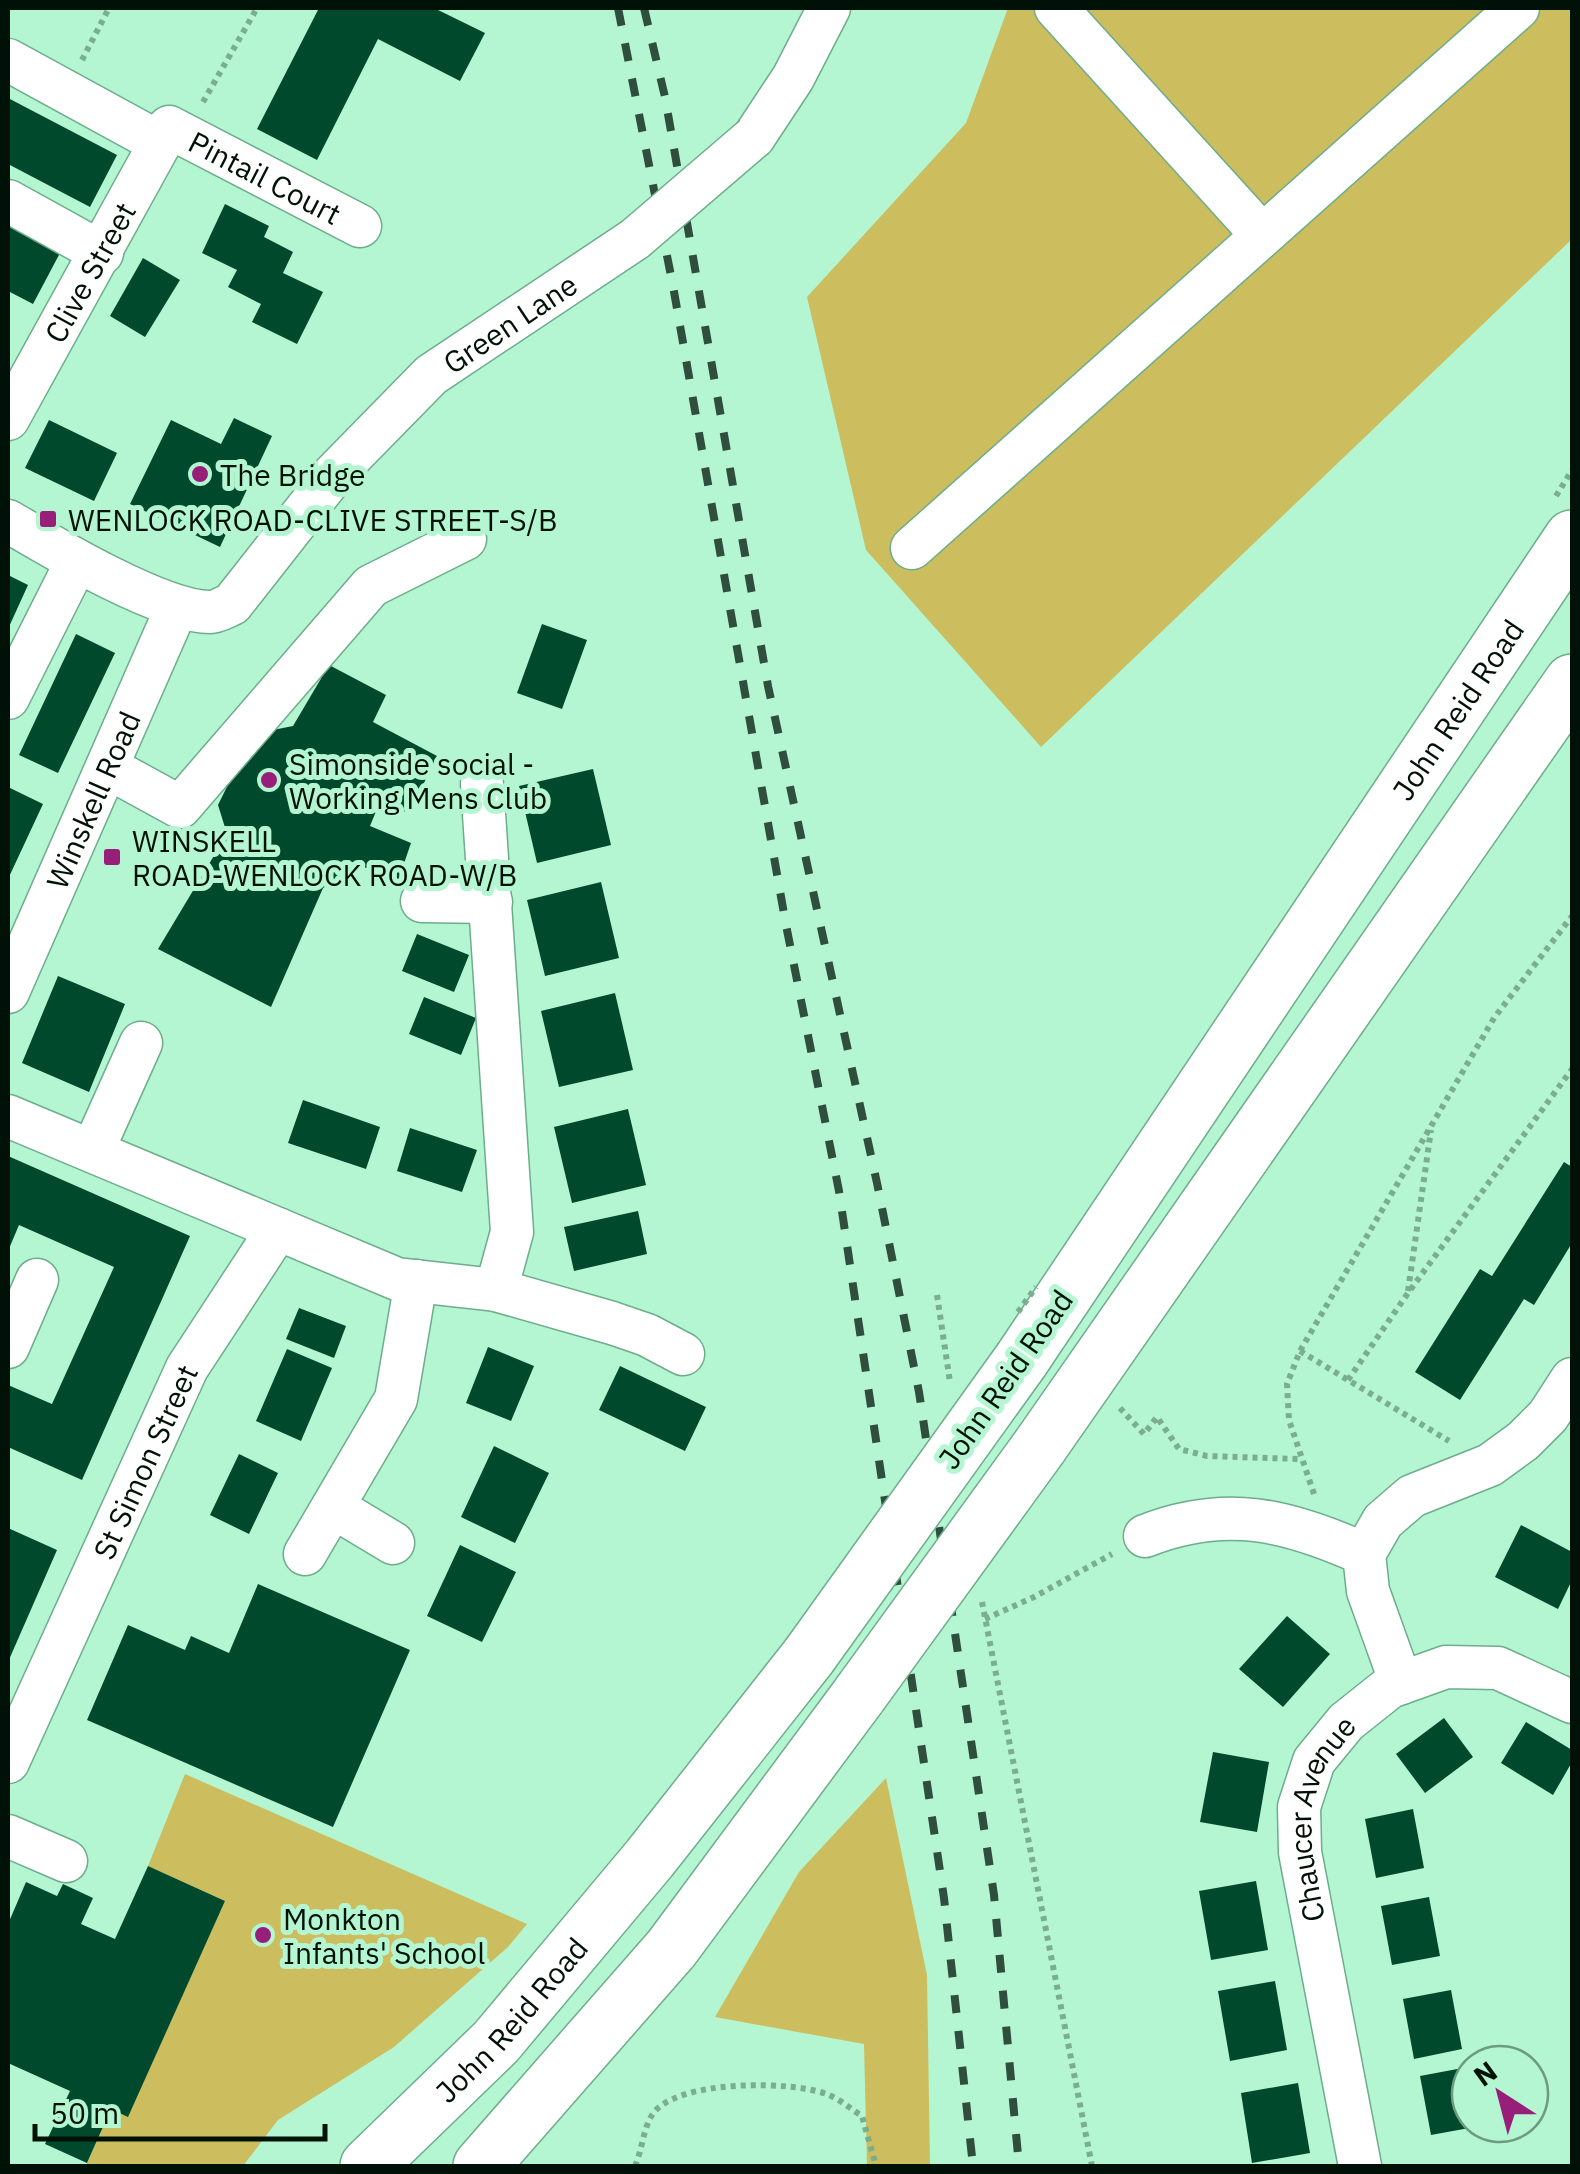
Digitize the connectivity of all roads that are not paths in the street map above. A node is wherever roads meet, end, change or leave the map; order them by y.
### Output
1 (829, 8) edge
2 (1056, 8) edge
3 (1518, 8) edge
4 (8, 60) edge
5 (172, 135) junction
6 (8, 201) edge
7 (360, 226) dead end
8 (1262, 235) junction
9 (102, 253) junction
10 (14, 392) edge
11 (8, 521) edge
12 (1572, 538) edge
13 (465, 539) dead end
14 (912, 548) dead end
15 (77, 561) junction
16 (178, 607) junction
17 (1572, 682) edge
18 (8, 698) edge
19 (107, 767) junction
20 (482, 784) dead end
21 (422, 900) dead end
22 (491, 902) junction
23 (8, 992) edge
24 (141, 1044) dead end
25 (8, 1116) edge
26 (93, 1150) junction
27 (278, 1229) junction
28 (37, 1280) dead end
29 (416, 1281) junction
30 (496, 1290) junction
31 (8, 1347) edge
32 (683, 1354) dead end
33 (1572, 1379) edge
34 (333, 1507) junction
35 (1145, 1536) road end
36 (393, 1543) dead end
37 (1349, 1547) junction
38 (305, 1554) dead end
39 (1401, 1683) junction
40 (1572, 1702) edge
41 (8, 1762) edge
42 (8, 1836) edge
43 (66, 1861) dead end
44 (368, 2166) edge
45 (481, 2166) edge
46 (1360, 2166) edge

1 - 16 street, Green Lane, bridge
2 - 8 street
3 - 8 street
4 - 5 street, Pintail Court
5 - 7 street, Pintail Court
5 - 9 street, Clive Street
6 - 9 street
8 - 14 street
9 - 10 street, Clive Street
11 - 15 street
12 - 44 highway, John Reid Road, bridge
13 - 19 street
15 - 16 street
15 - 18 street
16 - 19 street, Winskell Road
17 - 45 highway, bridge
19 - 23 street, Winskell Road
20 - 22 street
21 - 22 street
22 - 30 street
24 - 26 street
25 - 26 street
26 - 27 street
27 - 29 street
27 - 41 street, St Simon Street
28 - 31 street
29 - 30 street
29 - 34 street
30 - 32 street
33 - 37 street
34 - 36 street
34 - 38 street
35 - 37 street
37 - 39 street
39 - 40 street, Chaucer Avenue
39 - 46 street, Chaucer Avenue
42 - 43 street

